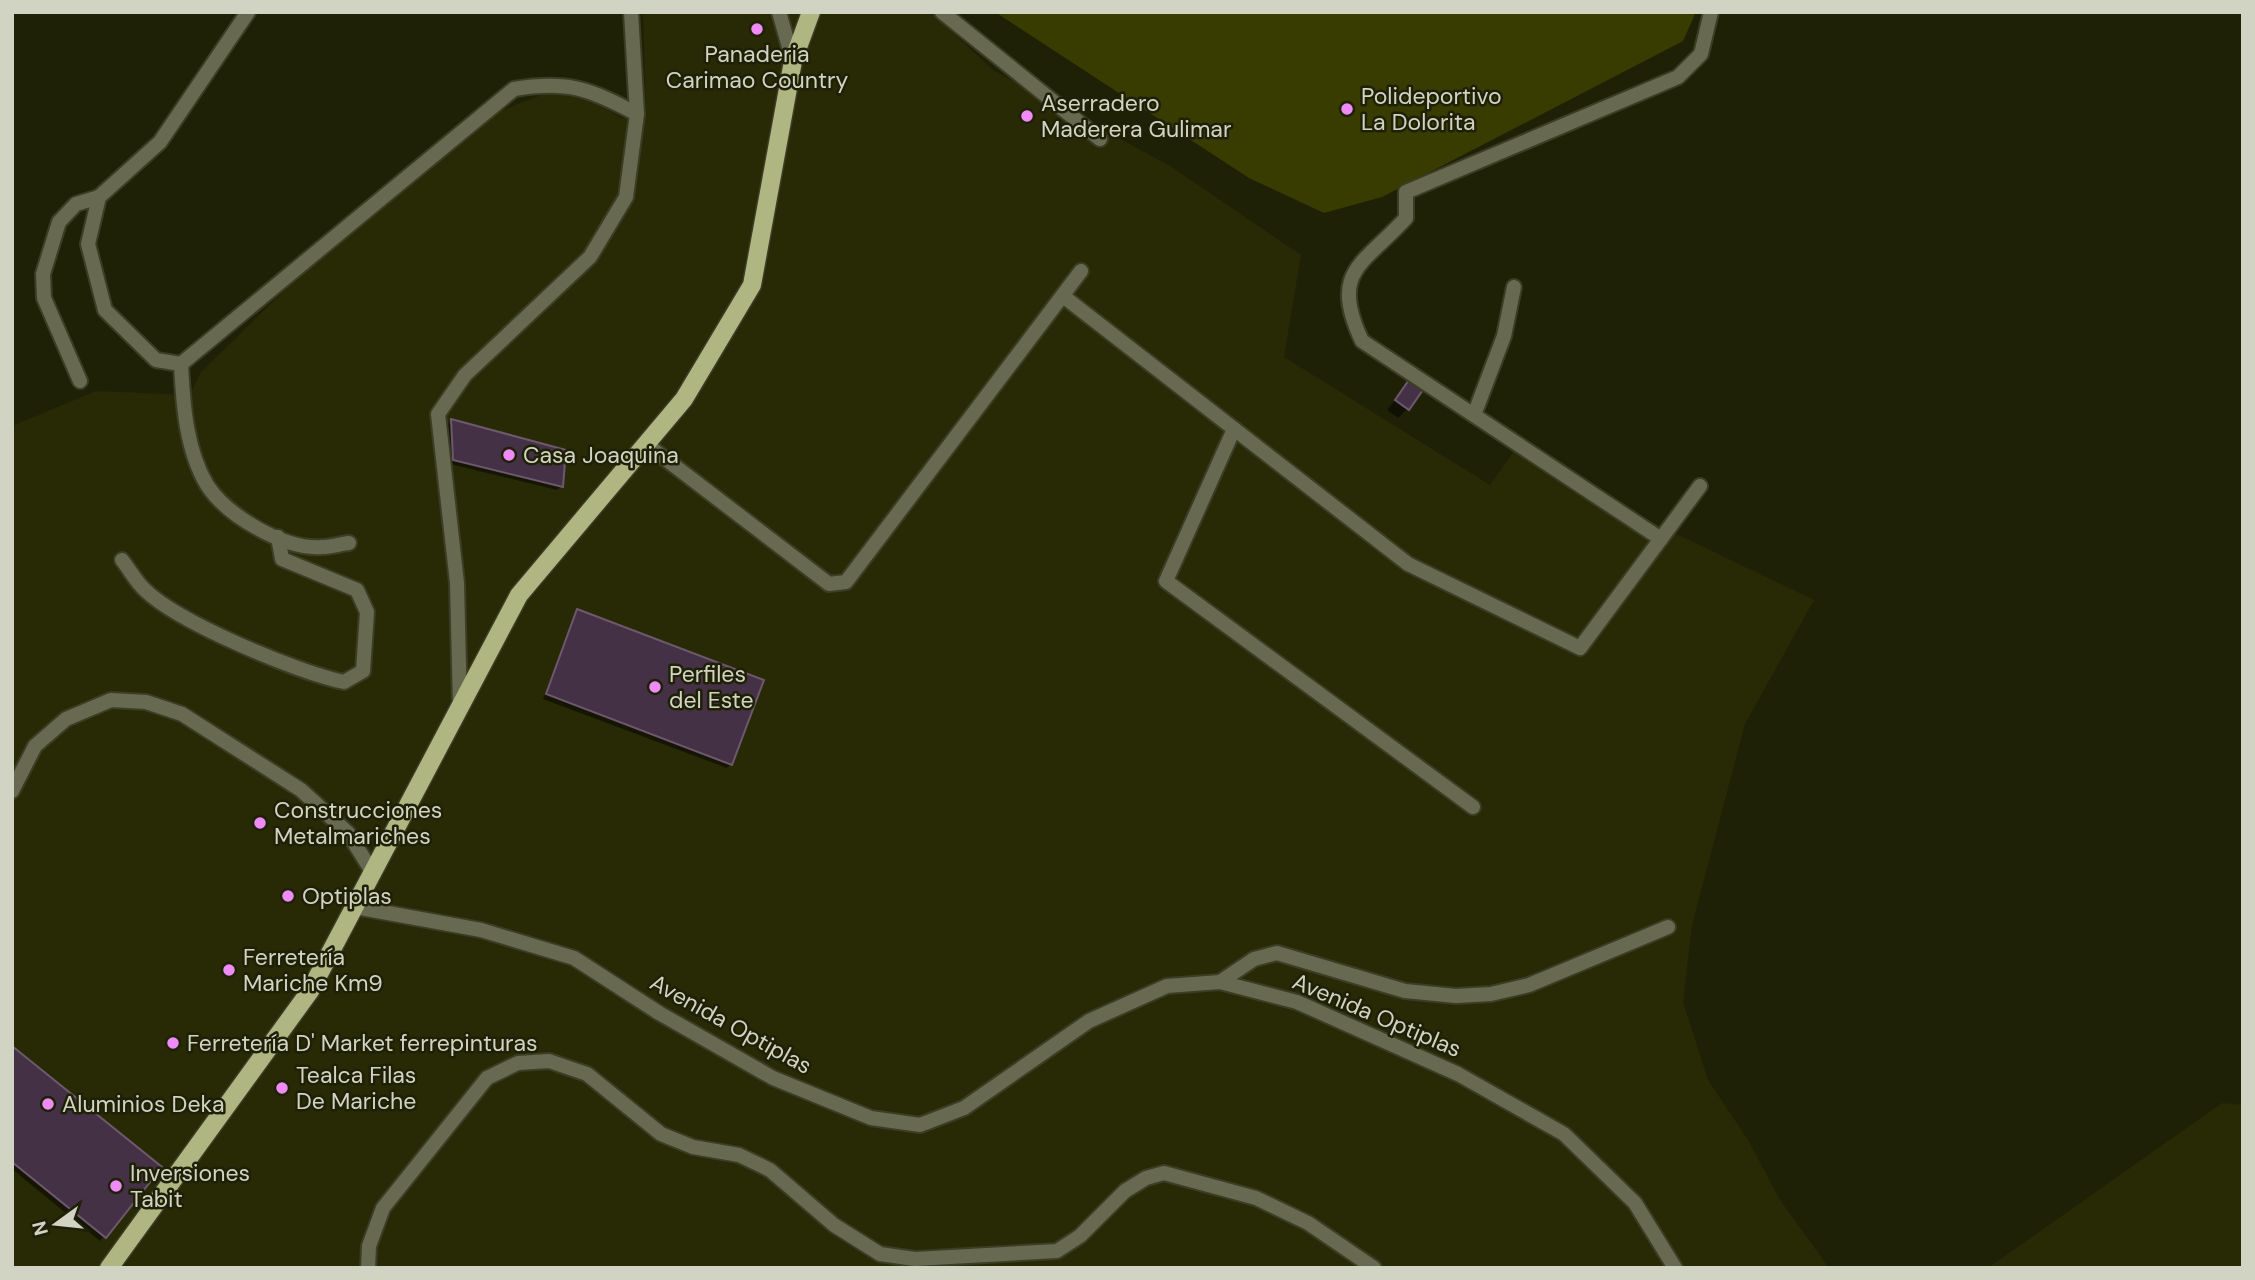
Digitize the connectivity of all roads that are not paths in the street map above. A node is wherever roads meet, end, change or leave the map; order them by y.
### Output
1 (248, 12) edge
2 (631, 12) edge
3 (779, 12) edge
4 (811, 12) edge
5 (942, 12) edge
6 (1710, 12) edge
7 (793, 61) junction
8 (637, 114) junction
9 (1100, 139) dead end
10 (99, 197) junction
11 (1081, 271) dead end
12 (1514, 287) dead end
13 (1063, 296) junction
14 (181, 364) junction
15 (80, 382) dead end
16 (1474, 415) junction
17 (1234, 429) junction
18 (646, 444) junction
19 (1700, 486) dead end
20 (278, 537) junction
21 (1661, 539) junction
22 (349, 543) dead end
23 (122, 560) dead end
24 (460, 707) junction
25 (12, 790) edge
26 (1473, 807) dead end
27 (373, 873) junction
28 (355, 907) junction
29 (1668, 927) dead end
30 (1220, 982) junction
31 (109, 1268) edge
32 (368, 1268) edge
33 (1374, 1268) edge
34 (1675, 1268) edge

1 - 10 street
2 - 8 street
3 - 7 street
4 - 7 main road
5 - 9 street
6 - 16 street
7 - 18 main road
8 - 14 street
8 - 24 street
10 - 14 street
10 - 15 street
11 - 13 street
12 - 16 street
13 - 17 street
13 - 18 street
14 - 20 street
16 - 21 street
17 - 21 street
17 - 26 street
18 - 24 main road
19 - 21 street
20 - 22 street
20 - 23 street
24 - 27 main road
25 - 27 street
27 - 28 main road
28 - 30 street, Avenida Optiplas
28 - 31 main road
29 - 30 street
30 - 34 street, Avenida Optiplas
32 - 33 street

